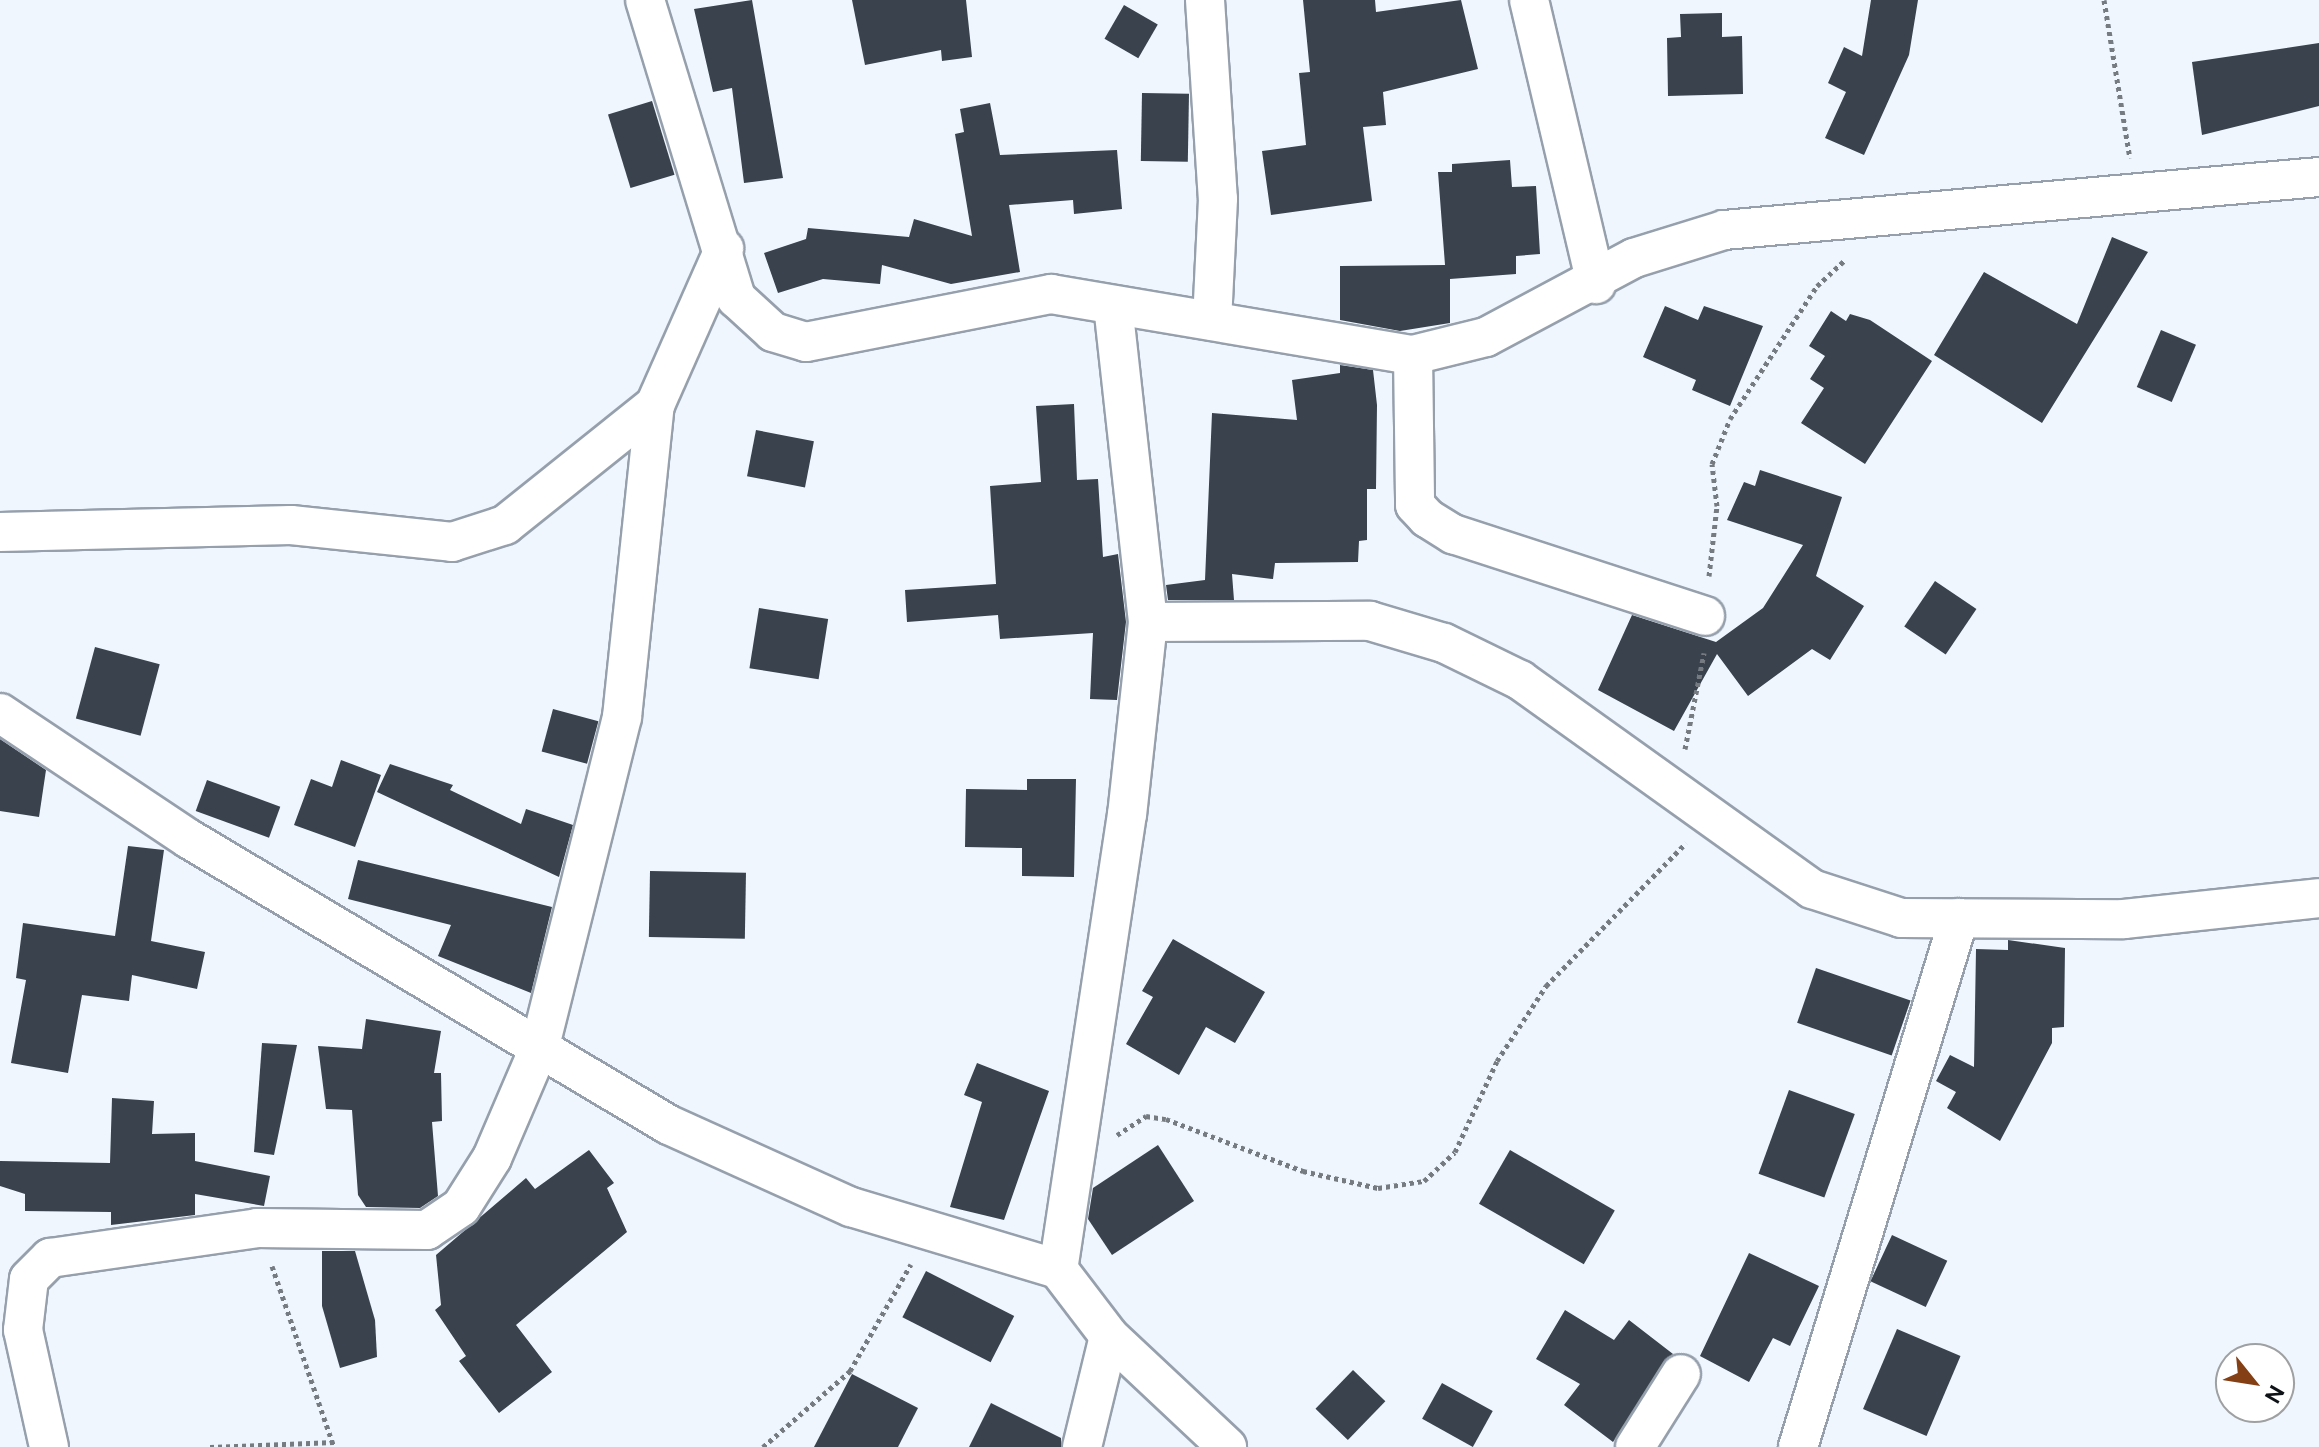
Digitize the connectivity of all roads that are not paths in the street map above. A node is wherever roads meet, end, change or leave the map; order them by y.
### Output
1 (645, 0) edge
2 (1205, 0) edge
3 (1529, 0) edge
4 (2319, 177) edge
5 (724, 249) junction
6 (1596, 284) junction
7 (1113, 305) junction
8 (1212, 321) junction
9 (1413, 355) junction
10 (655, 405) junction
11 (0, 532) edge
12 (1705, 616) road end
13 (1148, 622) junction
14 (0, 713) edge
15 (2319, 898) edge
16 (1959, 918) junction
17 (540, 1046) junction
18 (1058, 1269) junction
19 (1109, 1336) junction
20 (1681, 1374) dead end
21 (49, 1447) edge
22 (1082, 1447) edge
23 (1227, 1447) edge
24 (1635, 1447) edge
25 (1798, 1447) edge

1 - 5 street
2 - 8 street
3 - 6 street
4 - 6 street
5 - 7 street
5 - 10 street
6 - 9 street
7 - 8 street
7 - 13 street
8 - 9 street
9 - 12 street
10 - 11 street
10 - 17 street
13 - 16 street
13 - 18 street
14 - 17 street
15 - 16 street
16 - 25 street
17 - 18 street
17 - 21 street
18 - 19 street
19 - 22 street
19 - 23 street
20 - 24 street

